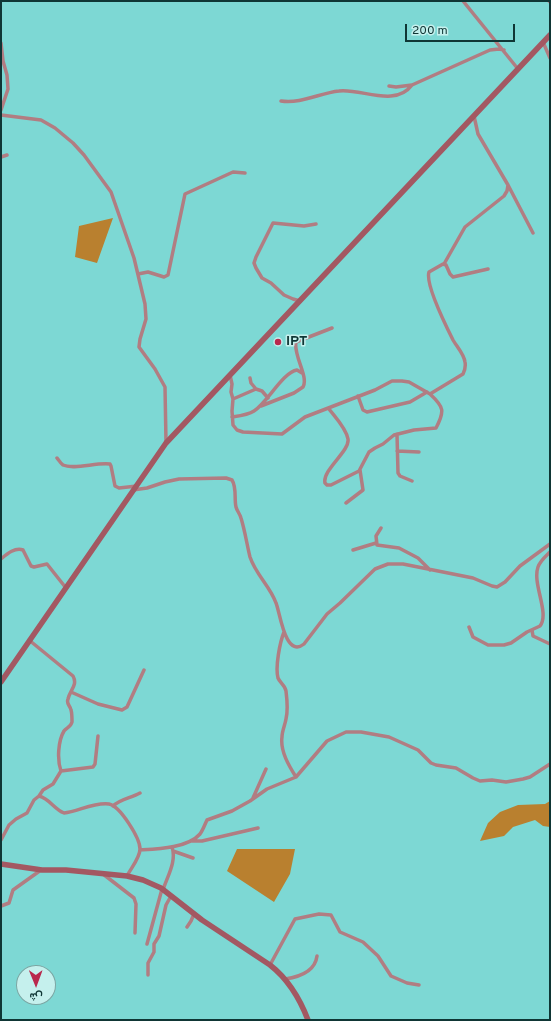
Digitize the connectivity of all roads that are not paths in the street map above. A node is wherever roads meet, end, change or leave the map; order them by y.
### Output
1 (463, 1) edge
2 (550, 35) edge
3 (543, 42) junction
4 (1, 43) edge
5 (504, 50) junction
6 (550, 58) edge
7 (518, 69) junction
8 (412, 85) junction
9 (389, 86) dead end
10 (281, 101) dead end
11 (1, 110) edge
12 (1, 115) edge
13 (474, 116) junction
14 (7, 156) dead end
15 (1, 157) edge
16 (245, 173) dead end
17 (508, 185) junction
18 (316, 224) dead end
19 (533, 233) dead end
20 (444, 264) junction
21 (488, 269) dead end
22 (138, 274) junction
23 (300, 301) junction
24 (332, 328) dead end
25 (302, 373) junction
26 (230, 375) junction
27 (250, 378) dead end
28 (256, 388) junction
29 (429, 393) junction
30 (358, 396) junction
31 (268, 398) junction
32 (233, 399) junction
33 (261, 406) junction
34 (329, 409) junction
35 (232, 417) junction
36 (397, 434) junction
37 (166, 443) junction
38 (397, 451) junction
39 (419, 452) dead end
40 (56, 458) dead end
41 (360, 470) junction
42 (412, 481) dead end
43 (135, 488) junction
44 (346, 503) dead end
45 (381, 528) dead end
46 (376, 543) junction
47 (550, 544) edge
48 (353, 550) dead end
49 (550, 552) edge
50 (1, 559) edge
51 (431, 571) junction
52 (66, 588) junction
53 (469, 627) dead end
54 (532, 630) junction
55 (284, 632) junction
56 (29, 640) junction
57 (550, 644) edge
58 (144, 670) dead end
59 (1, 682) edge
60 (71, 692) junction
61 (98, 736) dead end
62 (550, 764) edge
63 (266, 769) dead end
64 (61, 771) junction
65 (296, 777) junction
66 (140, 793) dead end
67 (39, 796) junction
68 (252, 799) junction
69 (113, 806) junction
70 (258, 828) dead end
71 (1, 840) edge
72 (190, 841) junction
73 (173, 849) junction
74 (140, 850) junction
75 (193, 858) dead end
76 (1, 864) edge
77 (42, 870) junction
78 (102, 874) junction
79 (126, 876) junction
80 (162, 890) junction
81 (171, 896) junction
82 (1, 906) edge
83 (194, 914) junction
84 (187, 927) dead end
85 (136, 932) dead end
86 (147, 944) dead end
87 (316, 956) dead end
88 (270, 965) junction
89 (148, 975) dead end
90 (285, 979) junction
91 (419, 985) dead end
92 (308, 1020) edge

1 - 5 street
2 - 3 main road
3 - 6 street
3 - 7 main road
4 - 11 street
5 - 7 street
5 - 8 street
7 - 13 main road
8 - 9 street
8 - 10 street
12 - 22 street
13 - 17 street
13 - 23 main road
14 - 15 street
16 - 22 street
17 - 19 street
17 - 20 street
18 - 23 street
20 - 21 street
20 - 29 street
22 - 37 street
23 - 26 main road
24 - 25 street
25 - 31 street
25 - 33 street
26 - 32 street
26 - 37 main road
27 - 28 street
28 - 31 street
28 - 32 street
29 - 30 street
29 - 30 street
29 - 36 street
30 - 34 street
31 - 33 street
32 - 35 street
33 - 35 street
34 - 35 street
34 - 41 street
36 - 38 street
36 - 41 street
37 - 43 main road
38 - 39 street
38 - 42 street
40 - 43 street
41 - 44 street
43 - 52 main road
43 - 55 street
45 - 46 street
46 - 48 street
46 - 51 street
47 - 51 street
49 - 54 street
50 - 52 street
51 - 55 street
52 - 56 main road
53 - 54 street
54 - 57 street
55 - 65 street
56 - 59 main road
56 - 60 street
58 - 60 street
60 - 64 street
61 - 64 street
62 - 65 street
63 - 68 street
64 - 67 street
65 - 68 street
66 - 69 street
67 - 69 street
67 - 71 street
68 - 72 street
69 - 74 street
70 - 72 street
72 - 73 street
73 - 74 street
73 - 75 street
73 - 80 street
74 - 79 street
76 - 77 main road
77 - 78 main road
77 - 82 street
78 - 79 main road
78 - 85 street
79 - 80 main road
80 - 81 main road
80 - 86 street
81 - 83 main road
81 - 89 street
83 - 84 street
83 - 88 main road
87 - 90 street
88 - 90 main road
88 - 91 street
90 - 92 main road

